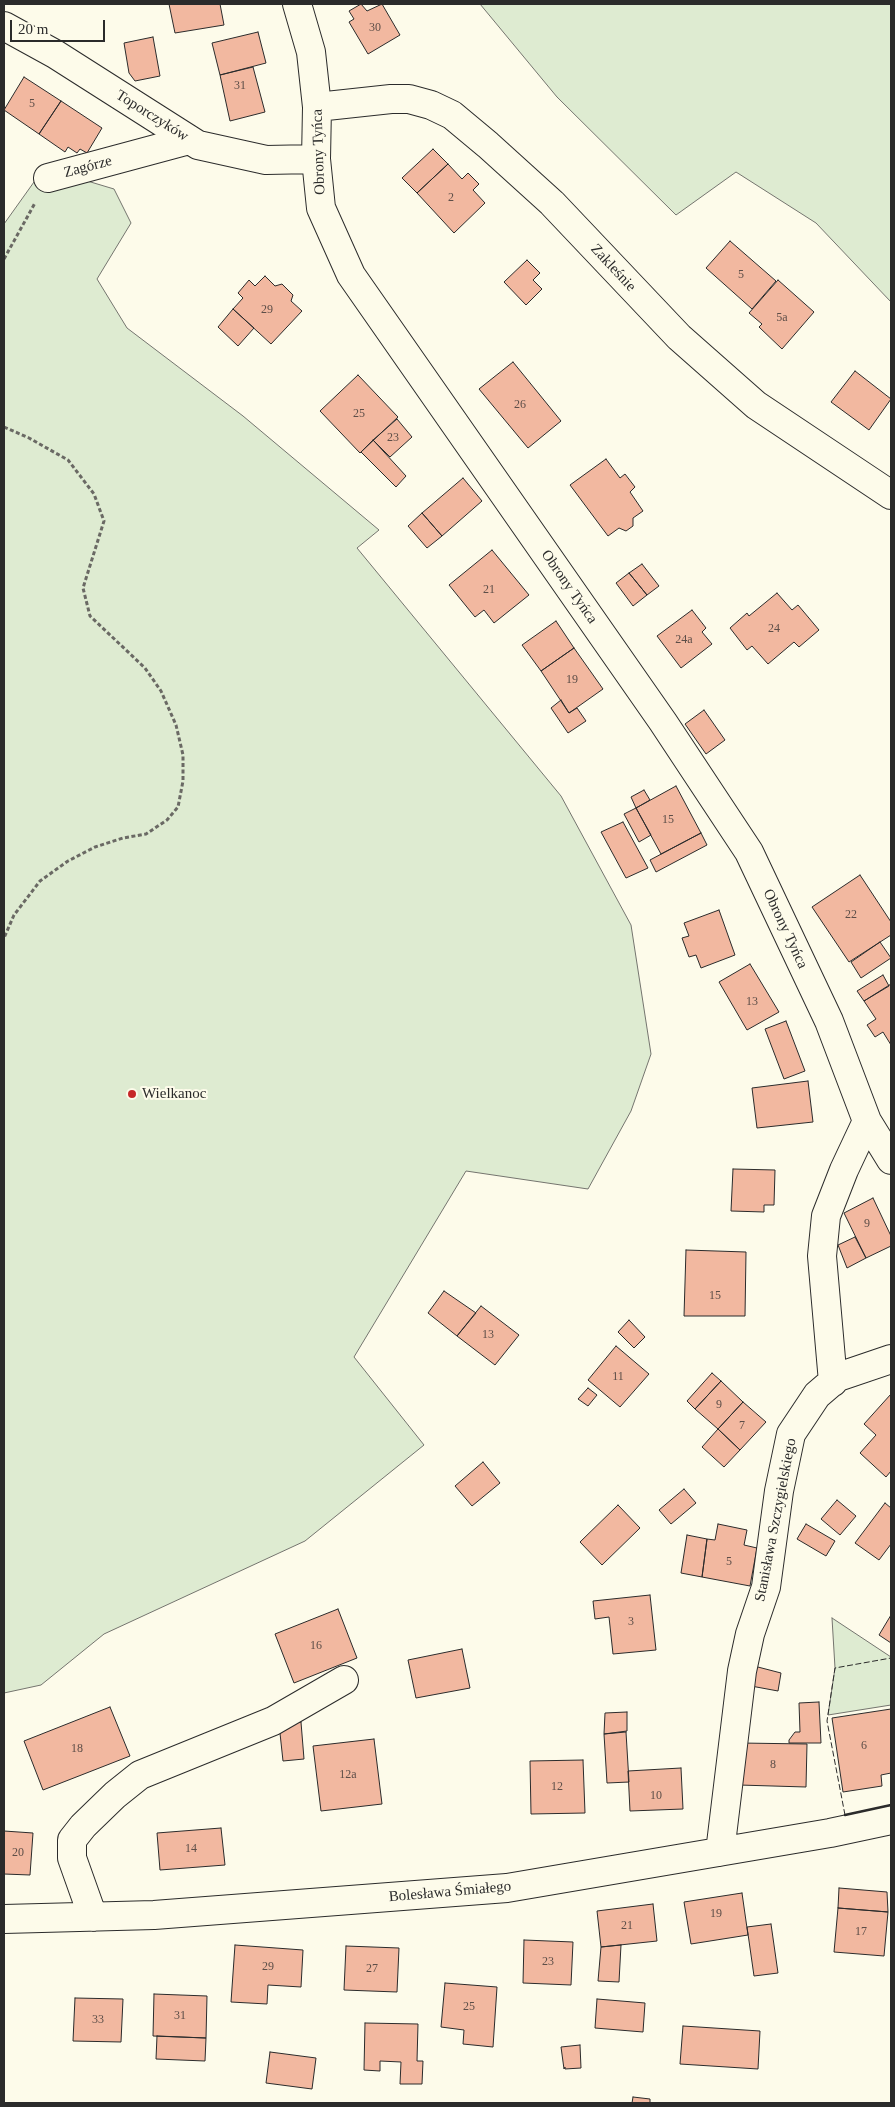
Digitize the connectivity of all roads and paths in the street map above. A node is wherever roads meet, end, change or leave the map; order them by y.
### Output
1 (297, 4) edge
2 (4, 26) edge
3 (317, 108) junction
4 (188, 140) junction
5 (316, 159) junction
6 (48, 178) joint
7 (4, 259) edge
8 (4, 427) edge
9 (891, 495) edge
10 (4, 938) edge
11 (867, 1121) junction
12 (891, 1160) edge
13 (891, 1359) edge
14 (832, 1382) junction
15 (344, 1680) dead end
16 (891, 1820) edge
17 (720, 1852) junction
18 (93, 1917) junction
19 (4, 1918) edge

1 - 3 street, Obrony Tyńca
2 - 4 street, Toporczyków
3 - 5 street, Obrony Tyńca
3 - 9 street, Zakleśnie
4 - 5 street, Toporczyków
4 - 6 street, Zagórze
5 - 11 street, Obrony Tyńca
6 - 7 path, Zagórze
8 - 10 path
11 - 12 street, Obrony Tyńca
11 - 14 street
13 - 14 street, Stanisława Szczygielskiego
14 - 17 street, Stanisława Szczygielskiego
15 - 18 street
16 - 17 street, Bolesława Śmiałego
17 - 18 street, Bolesława Śmiałego
18 - 19 street, Bolesława Śmiałego

